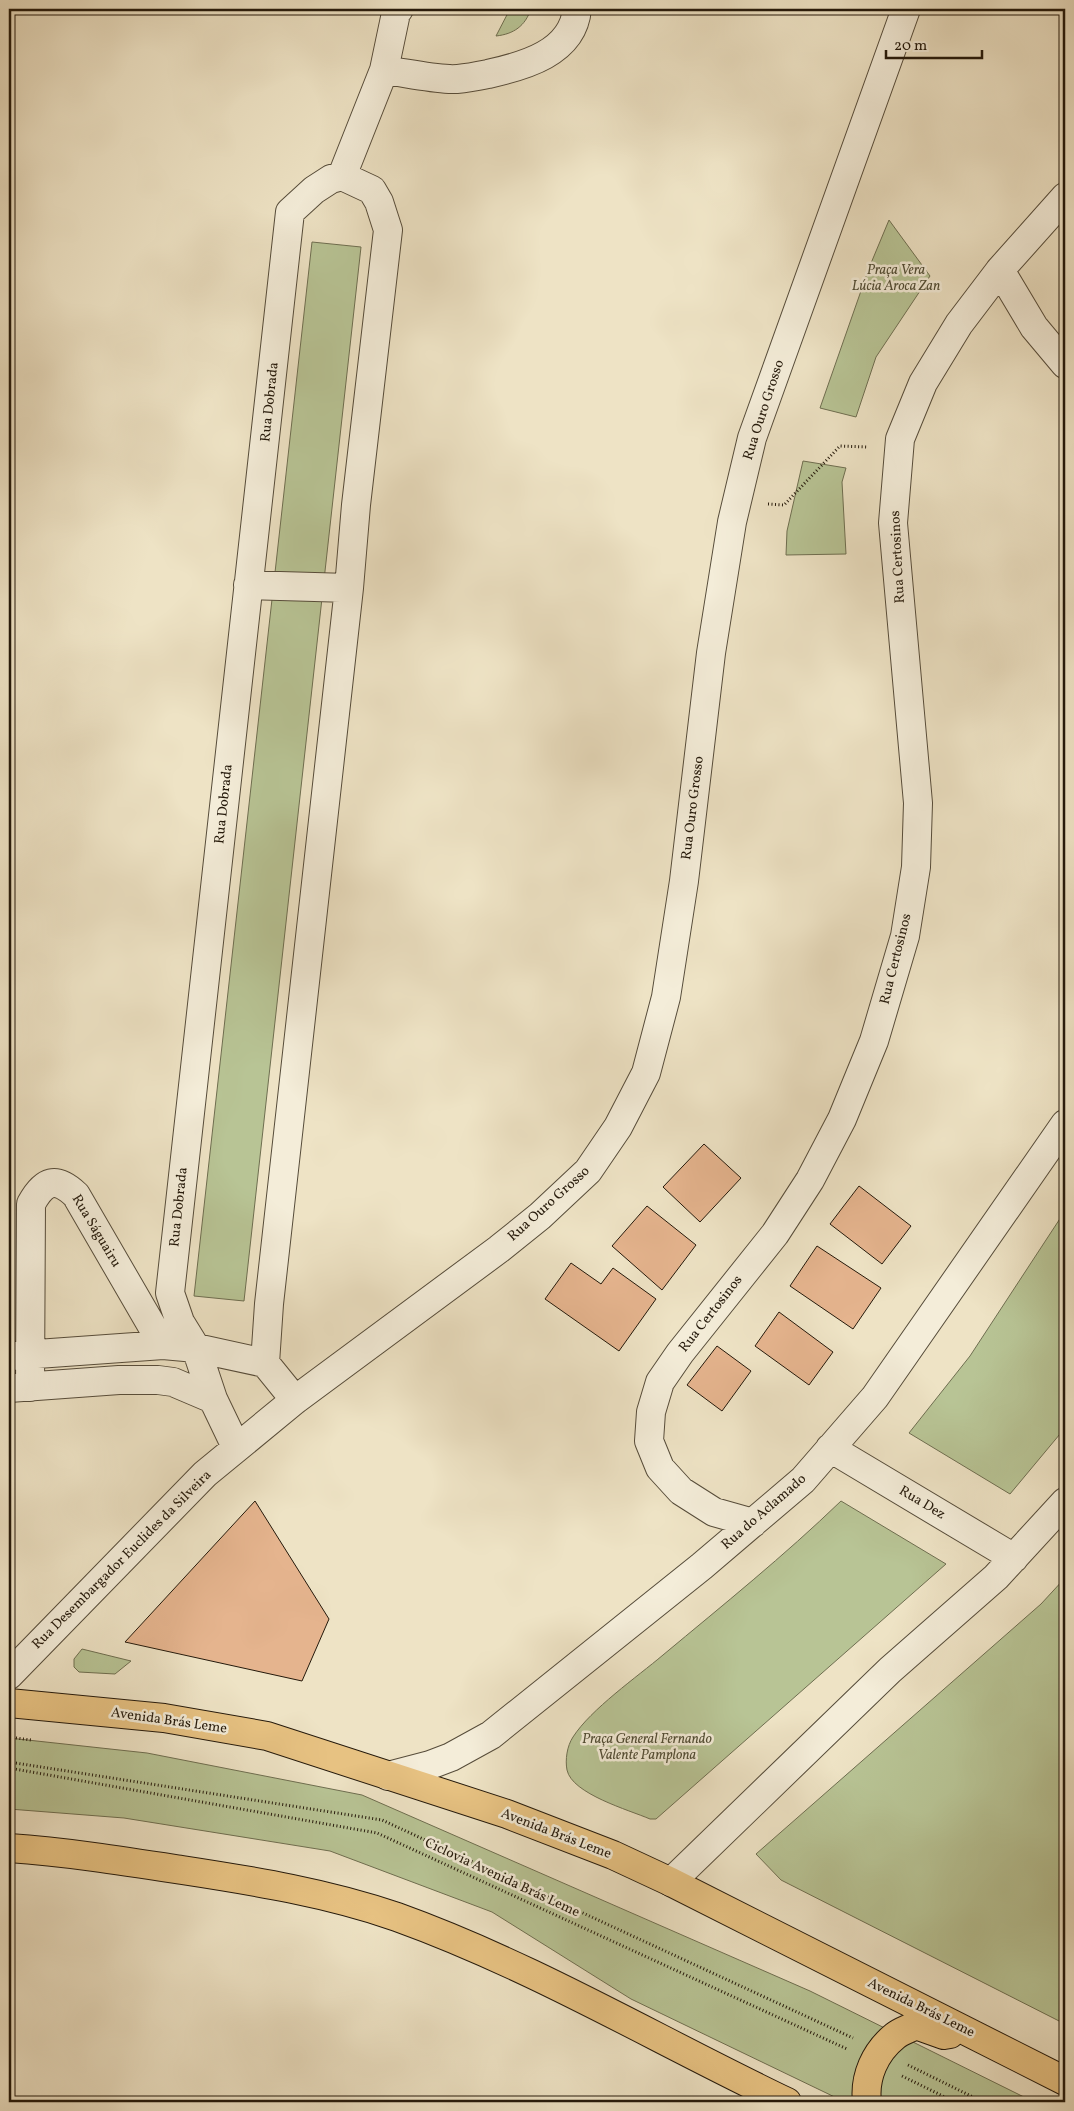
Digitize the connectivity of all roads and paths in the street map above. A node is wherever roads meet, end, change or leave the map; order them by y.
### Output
1 (399, 9) edge
2 (577, 9) edge
3 (906, 9) edge
4 (384, 70) junction
5 (342, 176) junction
6 (1065, 197) edge
7 (1000, 270) junction
8 (1065, 364) edge
9 (900, 448) junction
10 (737, 501) junction
11 (248, 585) junction
12 (348, 588) junction
13 (1065, 1124) edge
14 (163, 1345) junction
15 (196, 1348) junction
16 (20, 1355) edge
17 (265, 1363) junction
18 (20, 1388) edge
19 (213, 1399) junction
20 (295, 1400) junction
21 (236, 1447) junction
22 (830, 1448) junction
23 (1065, 1502) edge
24 (753, 1523) junction
25 (1014, 1558) junction
26 (9, 1675) edge
27 (9, 1703) edge
28 (9, 1737) edge
29 (31, 1740) dead end
30 (9, 1762) edge
31 (9, 1768) edge
32 (388, 1776) junction
33 (9, 1848) edge
34 (672, 1882) junction
35 (972, 2033) junction
36 (877, 2056) junction
37 (1065, 2081) edge
38 (787, 2102) edge
39 (867, 2102) edge
40 (955, 2102) edge
41 (983, 2102) edge

1 - 4 street
2 - 4 street
3 - 10 street, Rua Ouro Grosso
4 - 5 street
5 - 11 street, Rua Dobrada
5 - 12 street
6 - 7 street, Rua Certosinos
7 - 8 street
7 - 9 street, Rua Certosinos
9 - 10 path
9 - 24 street, Rua Certosinos
10 - 20 street, Rua Ouro Grosso
11 - 12 street
11 - 15 street, Rua Dobrada
12 - 17 street
13 - 22 street, Rua do Aclamado
14 - 15 street
14 - 16 street
14 - 16 street, Rua Ságuairu
15 - 17 street
15 - 19 street, Rua Dobrada
16 - 18 street, Rua Ságuairu
17 - 20 street
18 - 19 street, Rua Ságuairu
19 - 21 street, Rua Dobrada
20 - 21 street, Rua Ouro Grosso
21 - 26 street, Rua Desembargador Euclides da Silveira
22 - 24 street, Rua do Aclamado
22 - 25 street, Rua Dez
23 - 25 street
24 - 32 street, Rua do Aclamado
25 - 34 street
27 - 32 main road, Avenida Brás Leme
28 - 29 path
30 - 36 path
31 - 36 path, Ciclovia Avenida Brás Leme
32 - 34 main road, Avenida Brás Leme
33 - 38 main road
34 - 35 main road, Avenida Brás Leme
35 - 36 main road
35 - 37 main road, Avenida Brás Leme
36 - 39 main road
36 - 40 path, Ciclovia Avenida Brás Leme
36 - 41 path

